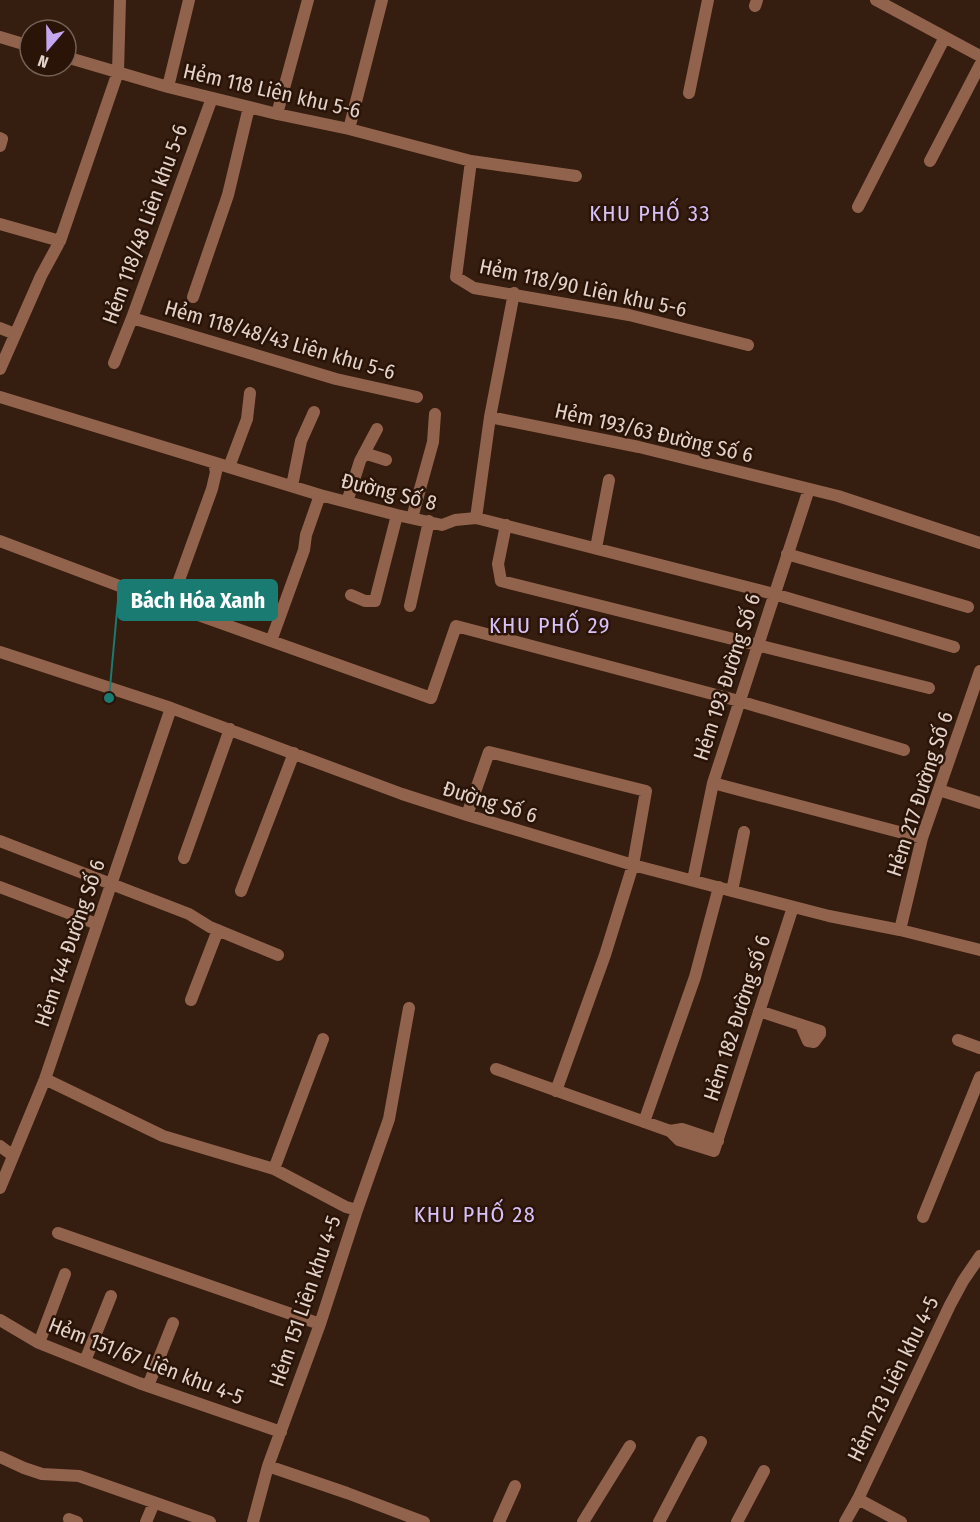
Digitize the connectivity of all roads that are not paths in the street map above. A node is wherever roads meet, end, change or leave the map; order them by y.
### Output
1 (120, 0) edge
2 (189, 0) edge
3 (308, 0) edge
4 (382, 0) edge
5 (708, 0) edge
6 (876, 0) edge
7 (891, 4) edge
8 (0, 37) edge
9 (945, 37) junction
10 (18, 42) edge
11 (980, 56) edge
12 (78, 60) edge
13 (980, 65) edge
14 (118, 72) junction
15 (168, 87) junction
16 (689, 93) dead end
17 (212, 98) junction
18 (249, 107) junction
19 (277, 114) junction
20 (349, 129) junction
21 (471, 161) junction
22 (930, 161) dead end
23 (576, 176) dead end
24 (858, 207) dead end
25 (0, 224) edge
26 (60, 241) junction
27 (514, 294) junction
28 (194, 297) dead end
29 (132, 318) junction
30 (0, 328) edge
31 (15, 334) junction
32 (747, 345) dead end
33 (114, 363) dead end
34 (0, 369) edge
35 (250, 393) dead end
36 (0, 397) edge
37 (417, 397) dead end
38 (314, 412) dead end
39 (435, 414) dead end
40 (490, 417) junction
41 (377, 429) dead end
42 (364, 453) junction
43 (386, 460) dead end
44 (214, 463) junction
45 (229, 468) junction
46 (609, 480) dead end
47 (292, 486) junction
48 (809, 489) junction
49 (320, 495) junction
50 (347, 502) junction
51 (397, 515) junction
52 (412, 518) junction
53 (476, 518) junction
54 (429, 521) junction
55 (506, 525) junction
56 (980, 543) edge
57 (1, 544) edge
58 (596, 548) junction
59 (788, 554) junction
60 (774, 594) junction
61 (351, 595) dead end
62 (170, 605) junction
63 (410, 606) dead end
64 (968, 607) dead end
65 (272, 641) junction
66 (757, 646) junction
67 (954, 647) dead end
68 (0, 652) edge
69 (980, 671) edge
70 (929, 688) dead end
71 (739, 701) junction
72 (171, 708) junction
73 (230, 729) junction
74 (904, 750) dead end
75 (294, 753) junction
76 (713, 783) junction
77 (939, 790) junction
78 (980, 803) edge
79 (467, 815) junction
80 (744, 831) dead end
81 (922, 838) junction
82 (0, 841) edge
83 (184, 858) dead end
84 (633, 865) junction
85 (693, 880) junction
86 (110, 884) junction
87 (0, 887) edge
88 (719, 887) junction
89 (241, 891) dead end
90 (732, 891) junction
91 (793, 907) junction
92 (97, 924) junction
93 (218, 930) junction
94 (900, 930) junction
95 (980, 950) edge
96 (278, 956) dead end
97 (191, 1000) dead end
98 (409, 1008) dead end
99 (759, 1011) junction
100 (801, 1025) dead end
101 (323, 1039) dead end
102 (958, 1040) dead end
103 (980, 1048) edge
104 (496, 1069) dead end
105 (980, 1077) edge
106 (45, 1079) junction
107 (556, 1091) junction
108 (644, 1122) junction
109 (0, 1146) edge
110 (12, 1155) junction
111 (274, 1169) junction
112 (0, 1188) edge
113 (357, 1210) junction
114 (923, 1217) dead end
115 (57, 1233) dead end
116 (980, 1256) edge
117 (66, 1274) dead end
118 (111, 1296) dead end
119 (0, 1320) edge
120 (173, 1323) dead end
121 (320, 1324) junction
122 (39, 1343) junction
123 (86, 1361) junction
124 (148, 1386) junction
125 (281, 1432) junction
126 (701, 1442) dead end
127 (630, 1446) dead end
128 (0, 1458) edge
129 (268, 1466) junction
130 (764, 1471) dead end
131 (515, 1486) dead end
132 (858, 1499) junction
133 (154, 1503) junction
134 (408, 1519) edge
135 (146, 1522) edge
136 (210, 1522) edge
137 (253, 1522) edge
138 (424, 1522) edge
139 (499, 1522) edge
140 (583, 1522) edge
141 (659, 1522) edge
142 (737, 1522) edge
143 (844, 1522) edge
144 (901, 1522) edge

1 - 14 street
2 - 15 street
3 - 19 street
4 - 20 street
5 - 16 street
6 - 7 street
7 - 9 street
8 - 10 street
9 - 11 street
9 - 24 street
12 - 14 street, Hẻm 118 Liên khu 5-6
13 - 22 street
14 - 15 street, Hẻm 118 Liên khu 5-6
14 - 26 street
15 - 17 street, Hẻm 118 Liên khu 5-6
17 - 18 street, Hẻm 118 Liên khu 5-6
17 - 29 street, Hẻm 118/48 Liên khu 5-6
18 - 19 street, Hẻm 118 Liên khu 5-6
18 - 28 street
19 - 20 street, Hẻm 118 Liên khu 5-6
20 - 21 street, Hẻm 118 Liên khu 5-6
21 - 23 street, Hẻm 118 Liên khu 5-6
21 - 27 street, Hẻm 118/90 Liên khu 5-6
25 - 26 street
26 - 31 street
27 - 32 street, Hẻm 118/90 Liên khu 5-6
27 - 40 street
29 - 33 street, Hẻm 118/48 Liên khu 5-6
29 - 37 street, Hẻm 118/48/43 Liên khu 5-6
30 - 31 street
31 - 34 street
35 - 45 street
36 - 44 street, Đường Số 8
38 - 47 street
39 - 52 street
40 - 48 street, Hẻm 193/63 Đường Số 6
40 - 53 street
41 - 42 street
42 - 43 street
42 - 50 street
44 - 45 street, Đường Số 8
44 - 62 street
45 - 47 street, Đường Số 8
46 - 58 street
47 - 49 street, Đường Số 8
48 - 56 street, Hẻm 193/63 Đường Số 6
48 - 59 street, Hẻm 193 Đường Số 6
49 - 50 street, Đường Số 8
49 - 65 street
50 - 51 street, Đường Số 8
51 - 52 street, Đường Số 8
51 - 61 street
52 - 54 street, Đường Số 8
53 - 54 street, Đường Số 8
53 - 55 street, Đường Số 8
54 - 63 street
55 - 58 street, Đường Số 8
55 - 66 street
57 - 62 street
58 - 60 street, Đường Số 8
59 - 60 street, Hẻm 193 Đường Số 6
59 - 64 street
60 - 66 street, Hẻm 193 Đường Số 6
60 - 67 street, Đường Số 8
62 - 65 street
65 - 71 street
66 - 70 street
66 - 71 street, Hẻm 193 Đường Số 6
68 - 72 street, Đường Số 6
69 - 77 street, Hẻm 217 Đường Số 6
71 - 74 street
71 - 76 street, Hẻm 193 Đường Số 6
72 - 73 street, Đường Số 6
72 - 86 street, Hẻm 144 Đường Số 6
73 - 75 street, Đường Số 6
73 - 83 street
75 - 79 street, Đường Số 6
75 - 89 street
76 - 81 street
76 - 85 street, Hẻm 193 Đường Số 6
77 - 78 street
77 - 81 street, Hẻm 217 Đường Số 6
79 - 84 street, Đường Số 6
79 - 84 street
80 - 90 street
81 - 94 street, Hẻm 217 Đường Số 6
82 - 86 street
84 - 85 street, Đường Số 6
84 - 107 street
85 - 88 street, Đường Số 6
86 - 92 street, Hẻm 144 Đường Số 6
86 - 93 street
87 - 92 street
88 - 90 street, Đường Số 6
88 - 108 street
90 - 91 street, Đường Số 6
91 - 94 street, Đường Số 6
91 - 99 street, Hẻm 182 Đường số 6
92 - 106 street, Hẻm 144 Đường Số 6
93 - 96 street
93 - 97 street
94 - 95 street, Đường Số 6
98 - 113 street
99 - 100 street
99 - 108 street, Hẻm 182 Đường số 6
101 - 111 street
102 - 103 street
104 - 107 street
105 - 114 street
106 - 110 street, Hẻm 144 Đường Số 6
106 - 111 street, Hẻm 151 Liên khu 4-5
107 - 108 street
109 - 110 street
110 - 112 street, Hẻm 144 Đường Số 6
111 - 113 street, Hẻm 151 Liên khu 4-5
113 - 121 street, Hẻm 151 Liên khu 4-5
115 - 121 street
116 - 132 street, Hẻm 213 Liên khu 4-5
117 - 122 street
118 - 123 street
119 - 122 street, Hẻm 151/67 Liên khu 4-5
120 - 124 street
121 - 125 street, Hẻm 151 Liên khu 4-5
122 - 123 street, Hẻm 151/67 Liên khu 4-5
123 - 124 street, Hẻm 151/67 Liên khu 4-5
124 - 125 street, Hẻm 151/67 Liên khu 4-5
125 - 129 street, Hẻm 151 Liên khu 4-5
126 - 141 street
127 - 140 street
128 - 133 street
129 - 134 street
129 - 137 street, Hẻm 151 Liên khu 4-5
130 - 142 street
131 - 139 street
132 - 143 street, Hẻm 213 Liên khu 4-5
132 - 144 street
133 - 135 street
133 - 136 street
134 - 138 street

